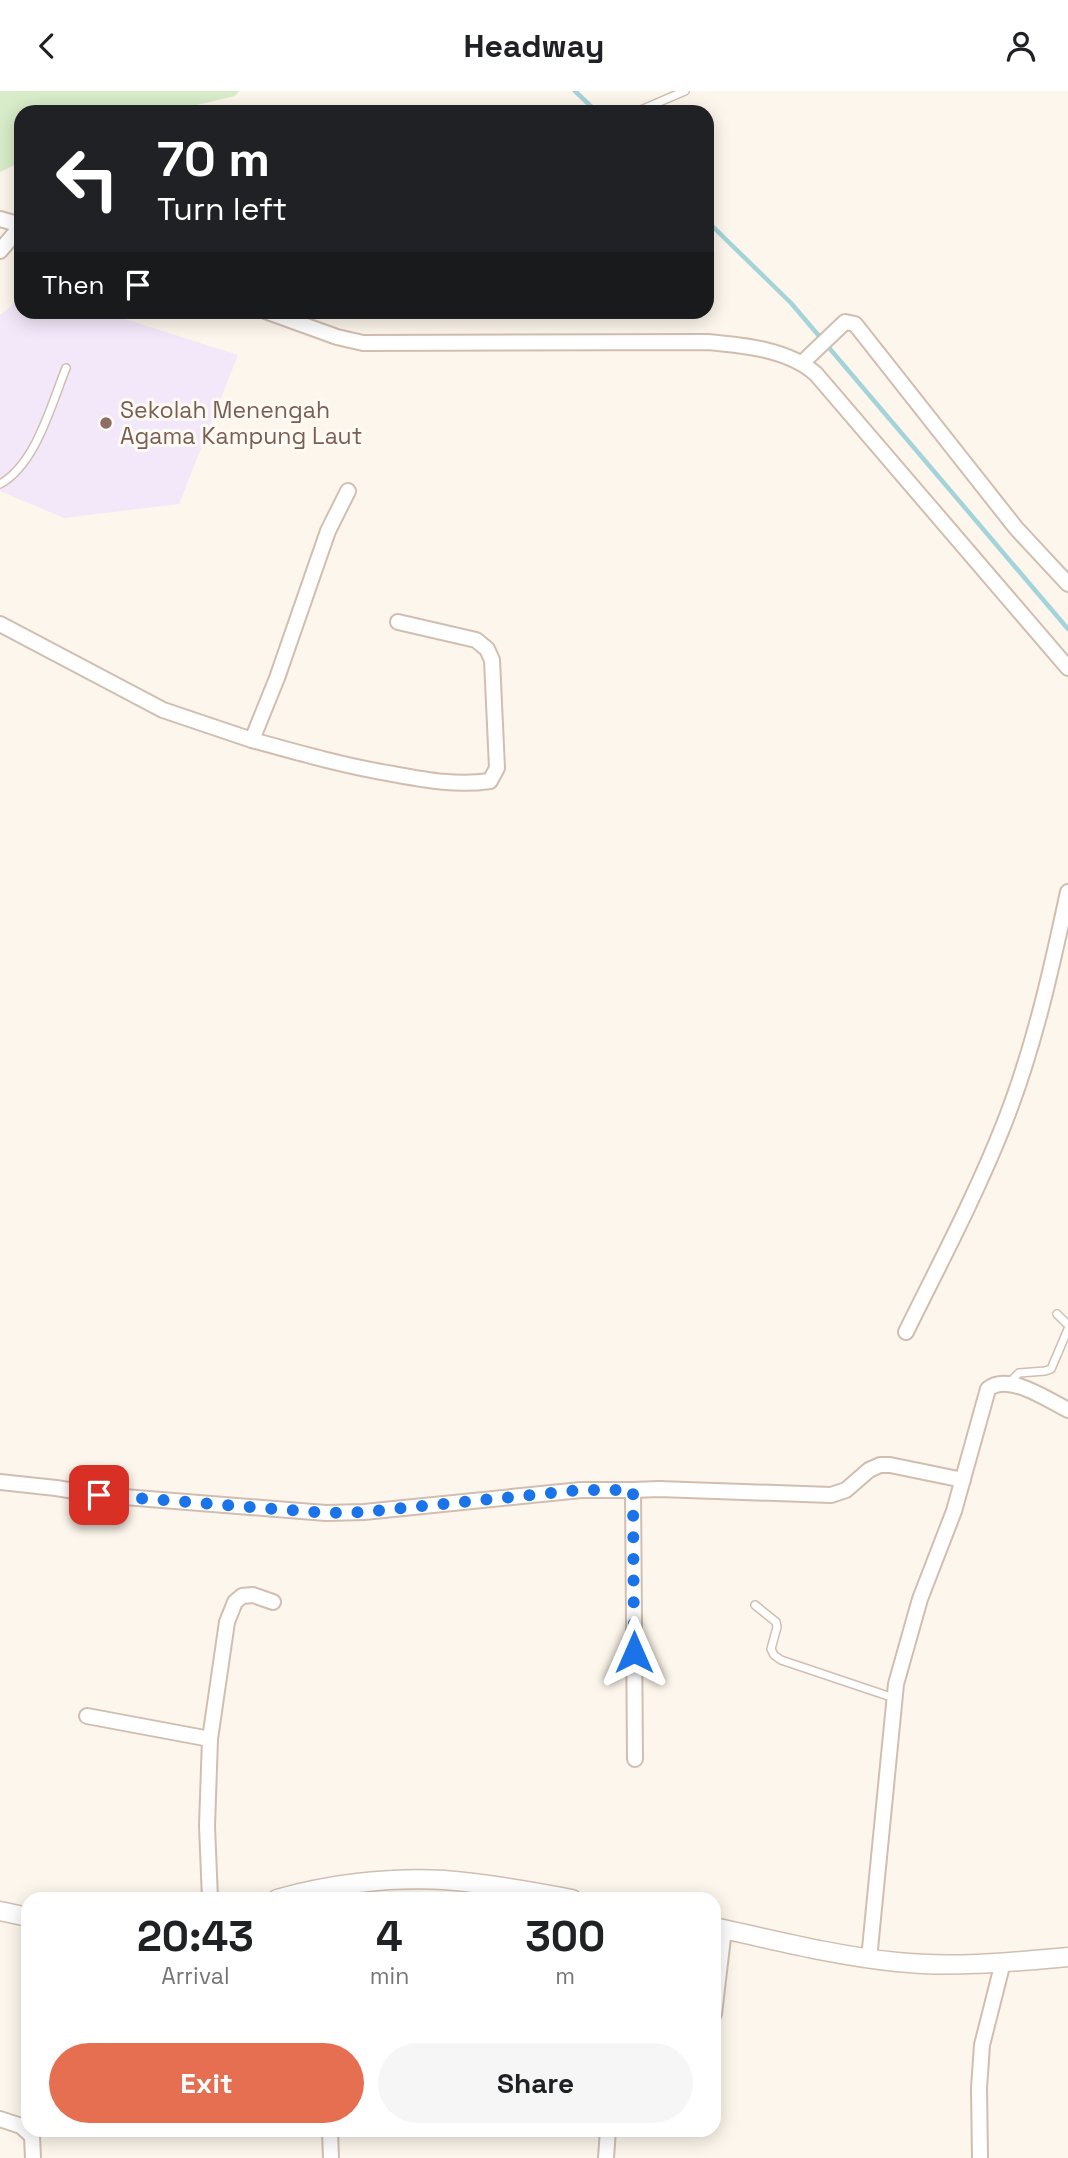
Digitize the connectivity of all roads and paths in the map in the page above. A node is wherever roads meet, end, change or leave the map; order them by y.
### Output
1 (685, 91) edge
2 (652, 105) edge
3 (14, 235) edge
4 (0, 251) edge
5 (287, 319) edge
6 (805, 360) junction
7 (66, 367) dead end
8 (0, 484) edge
9 (348, 491) dead end
10 (1068, 584) edge
11 (398, 622) dead end
12 (0, 624) edge
13 (1068, 668) edge
14 (251, 740) junction
15 (1068, 892) edge
16 (1057, 1314) dead end
17 (1068, 1327) edge
18 (906, 1332) dead end
19 (1009, 1383) junction
20 (1068, 1410) edge
21 (963, 1480) junction
22 (0, 1482) edge
23 (633, 1490) junction
24 (273, 1602) dead end
25 (755, 1605) dead end
26 (894, 1698) junction
27 (87, 1716) dead end
28 (210, 1739) junction
29 (635, 1759) dead end
30 (210, 1892) edge
31 (308, 1892) edge
32 (524, 1892) edge
33 (0, 1911) edge
34 (21, 1916) edge
35 (721, 1928) edge
36 (1068, 1957) edge
37 (869, 1959) junction
38 (1003, 1962) junction
39 (0, 2119) edge
40 (21, 2126) edge
41 (32, 2137) edge
42 (330, 2137) edge
43 (608, 2137) edge
44 (33, 2158) edge
45 (331, 2158) edge
46 (606, 2158) edge
47 (980, 2158) edge

1 - 2 lane
3 - 4 street
5 - 6 street
6 - 10 street
6 - 13 street
7 - 8 lane
9 - 14 street
11 - 14 street
12 - 14 street
15 - 18 street
16 - 17 lane
17 - 19 lane
19 - 20 street
19 - 21 street
21 - 23 street
21 - 26 street
22 - 23 street
23 - 29 street
24 - 28 street
25 - 26 lane
26 - 37 street
27 - 28 street
28 - 30 street
31 - 32 street
33 - 34 street
35 - 37 street
36 - 38 street
37 - 38 street
38 - 47 street
39 - 40 street
41 - 44 street
42 - 45 street
43 - 46 street

